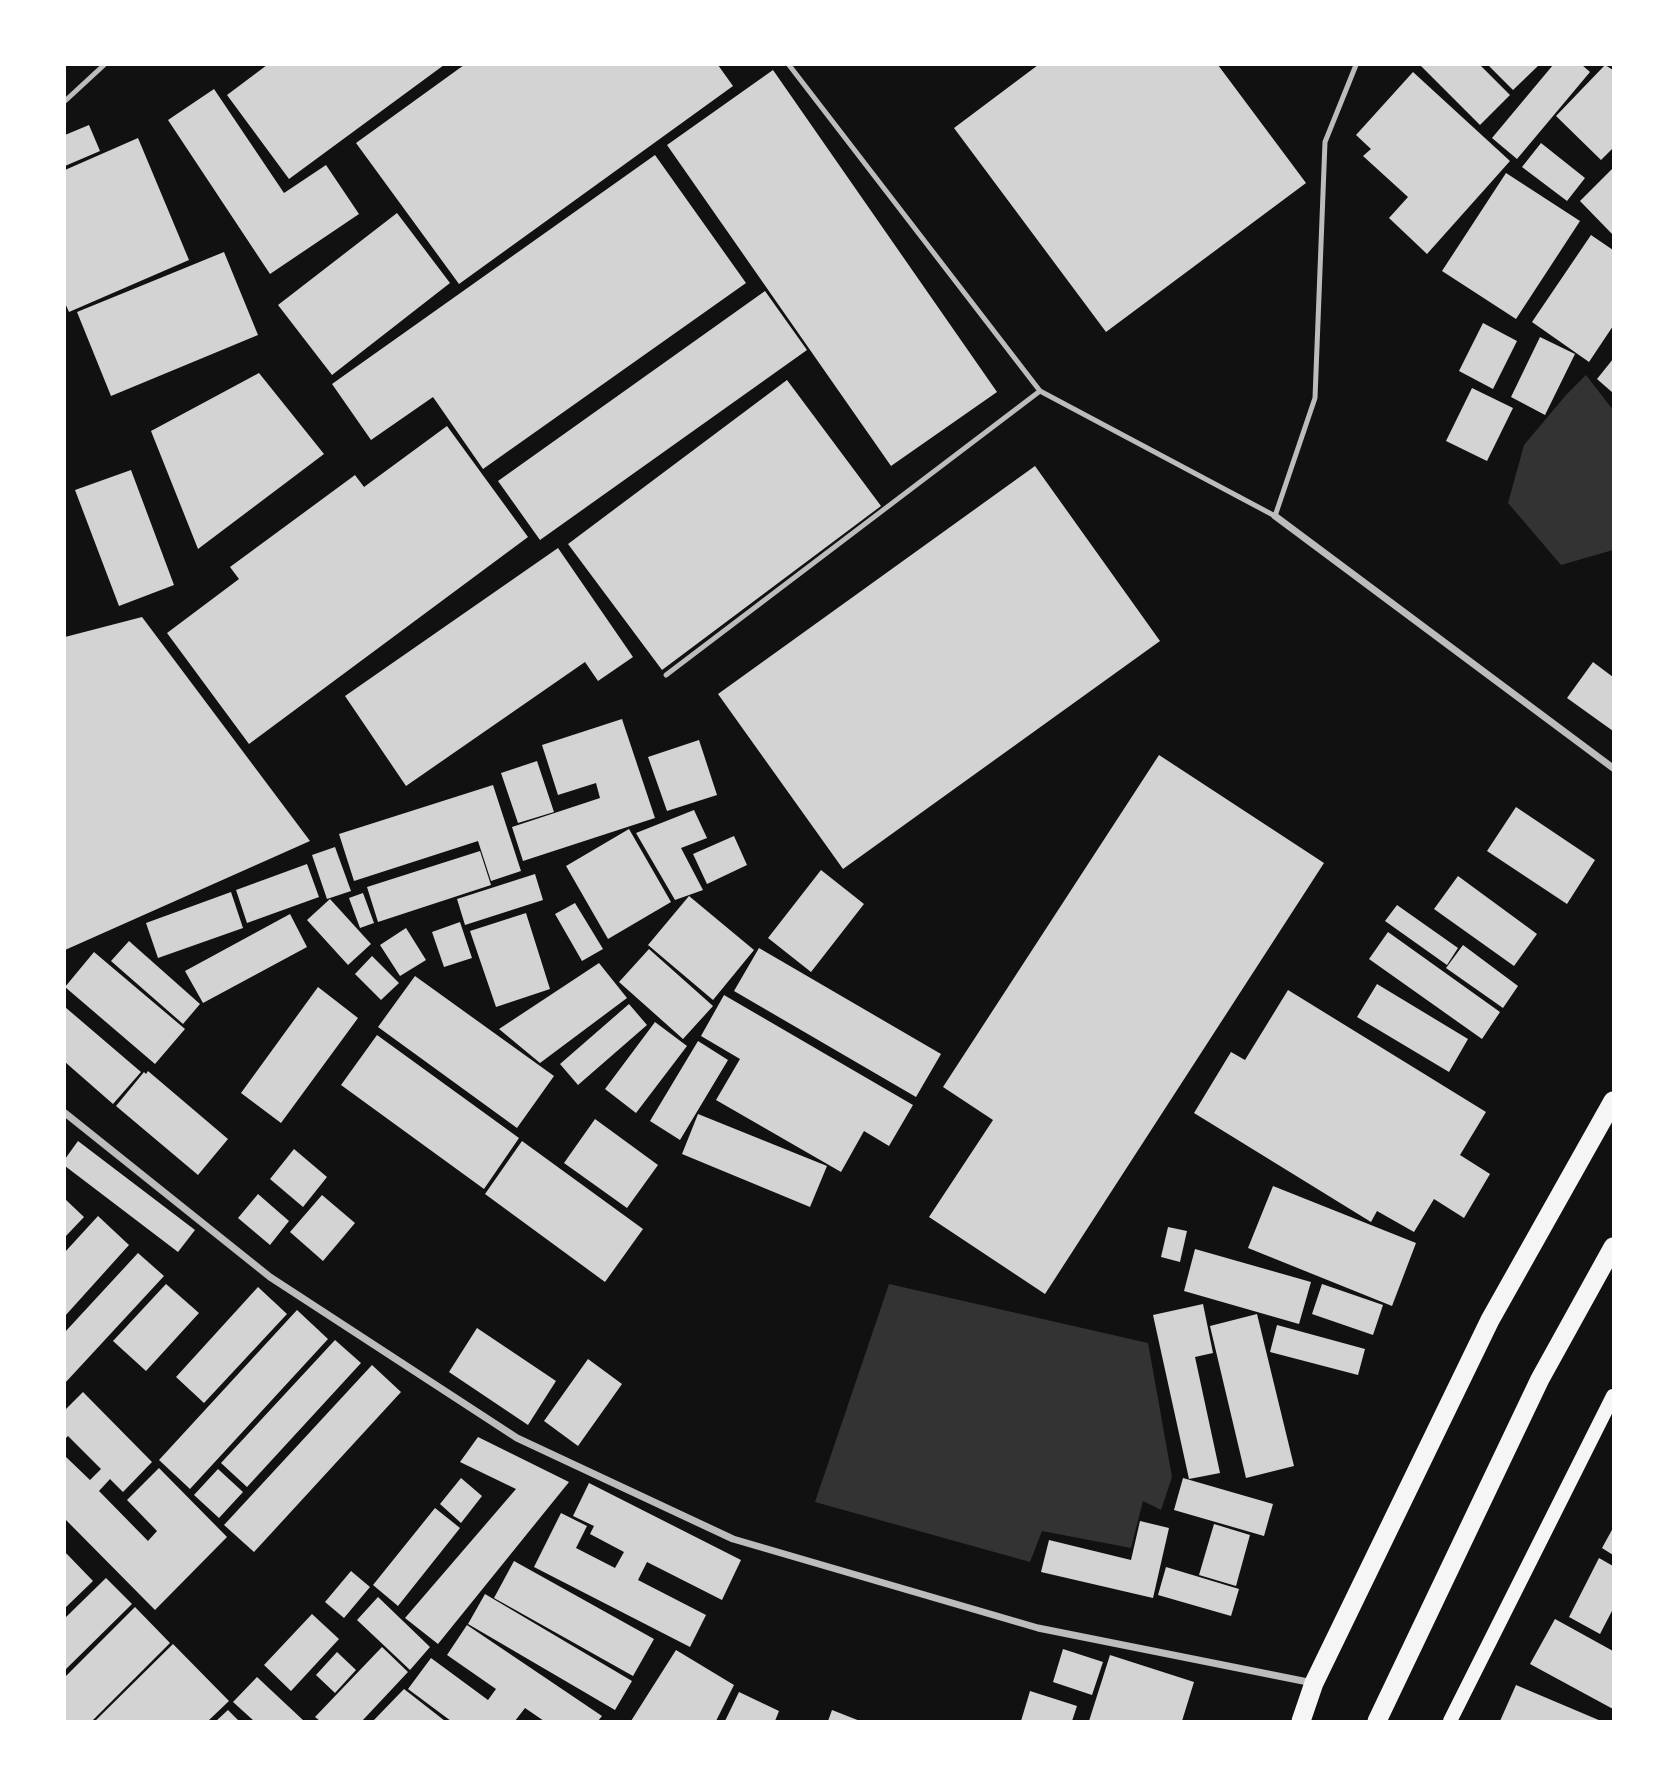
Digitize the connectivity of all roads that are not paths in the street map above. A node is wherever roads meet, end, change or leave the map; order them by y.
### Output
1 (103, 65) edge
2 (789, 65) edge
3 (1356, 65) edge
4 (65, 101) edge
5 (1040, 391) junction
6 (1275, 516) junction
7 (666, 675) dead end
8 (1613, 768) edge
9 (1613, 1101) edge
10 (65, 1113) edge
11 (1613, 1247) edge
12 (1613, 1396) edge
13 (1314, 1683) junction
14 (1301, 1721) edge
15 (1377, 1721) edge
16 (1450, 1721) edge

1 - 4 lane
2 - 5 lane
3 - 6 lane
5 - 6 lane
5 - 7 lane
6 - 8 street
9 - 13 highway
10 - 13 street
11 - 15 highway
12 - 16 main road
13 - 14 highway

